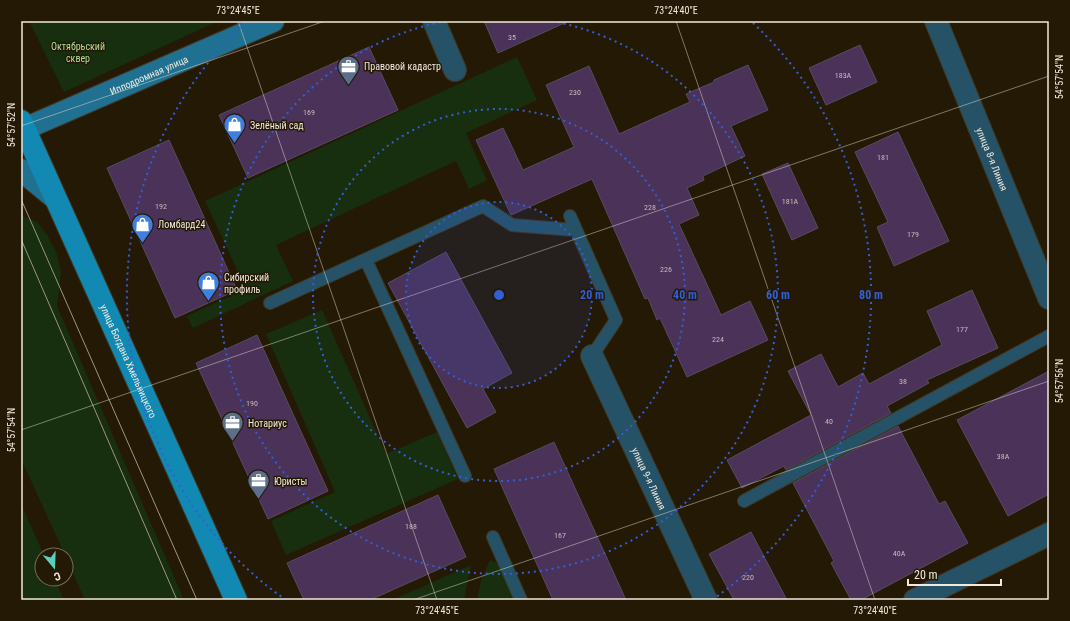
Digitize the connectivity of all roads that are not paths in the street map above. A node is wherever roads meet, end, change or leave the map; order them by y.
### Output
1 (273, 21) edge
2 (434, 21) edge
3 (936, 21) edge
4 (455, 70) dead end
5 (23, 125) edge
6 (21, 170) edge
7 (55, 198) junction
8 (570, 216) dead end
9 (575, 230) junction
10 (366, 260) junction
11 (1049, 298) edge
12 (270, 303) dead end
13 (1049, 336) edge
14 (592, 356) joint
15 (465, 476) dead end
16 (744, 501) dead end
17 (1049, 534) edge
18 (493, 537) dead end
19 (236, 600) edge
20 (522, 600) edge
21 (706, 600) edge
22 (915, 600) edge

1 - 5 main road, Ипподромная улица
2 - 4 street
3 - 11 street, улица 8-я Линия
5 - 7 main road, улица Богдана Хмельницкого
6 - 7 main road
7 - 19 main road, улица Богдана Хмельницкого
8 - 9 lane
9 - 10 lane
9 - 14 lane
10 - 12 lane
10 - 15 lane
13 - 16 lane
14 - 21 street, улица 9-я Линия
17 - 22 street
18 - 20 lane

